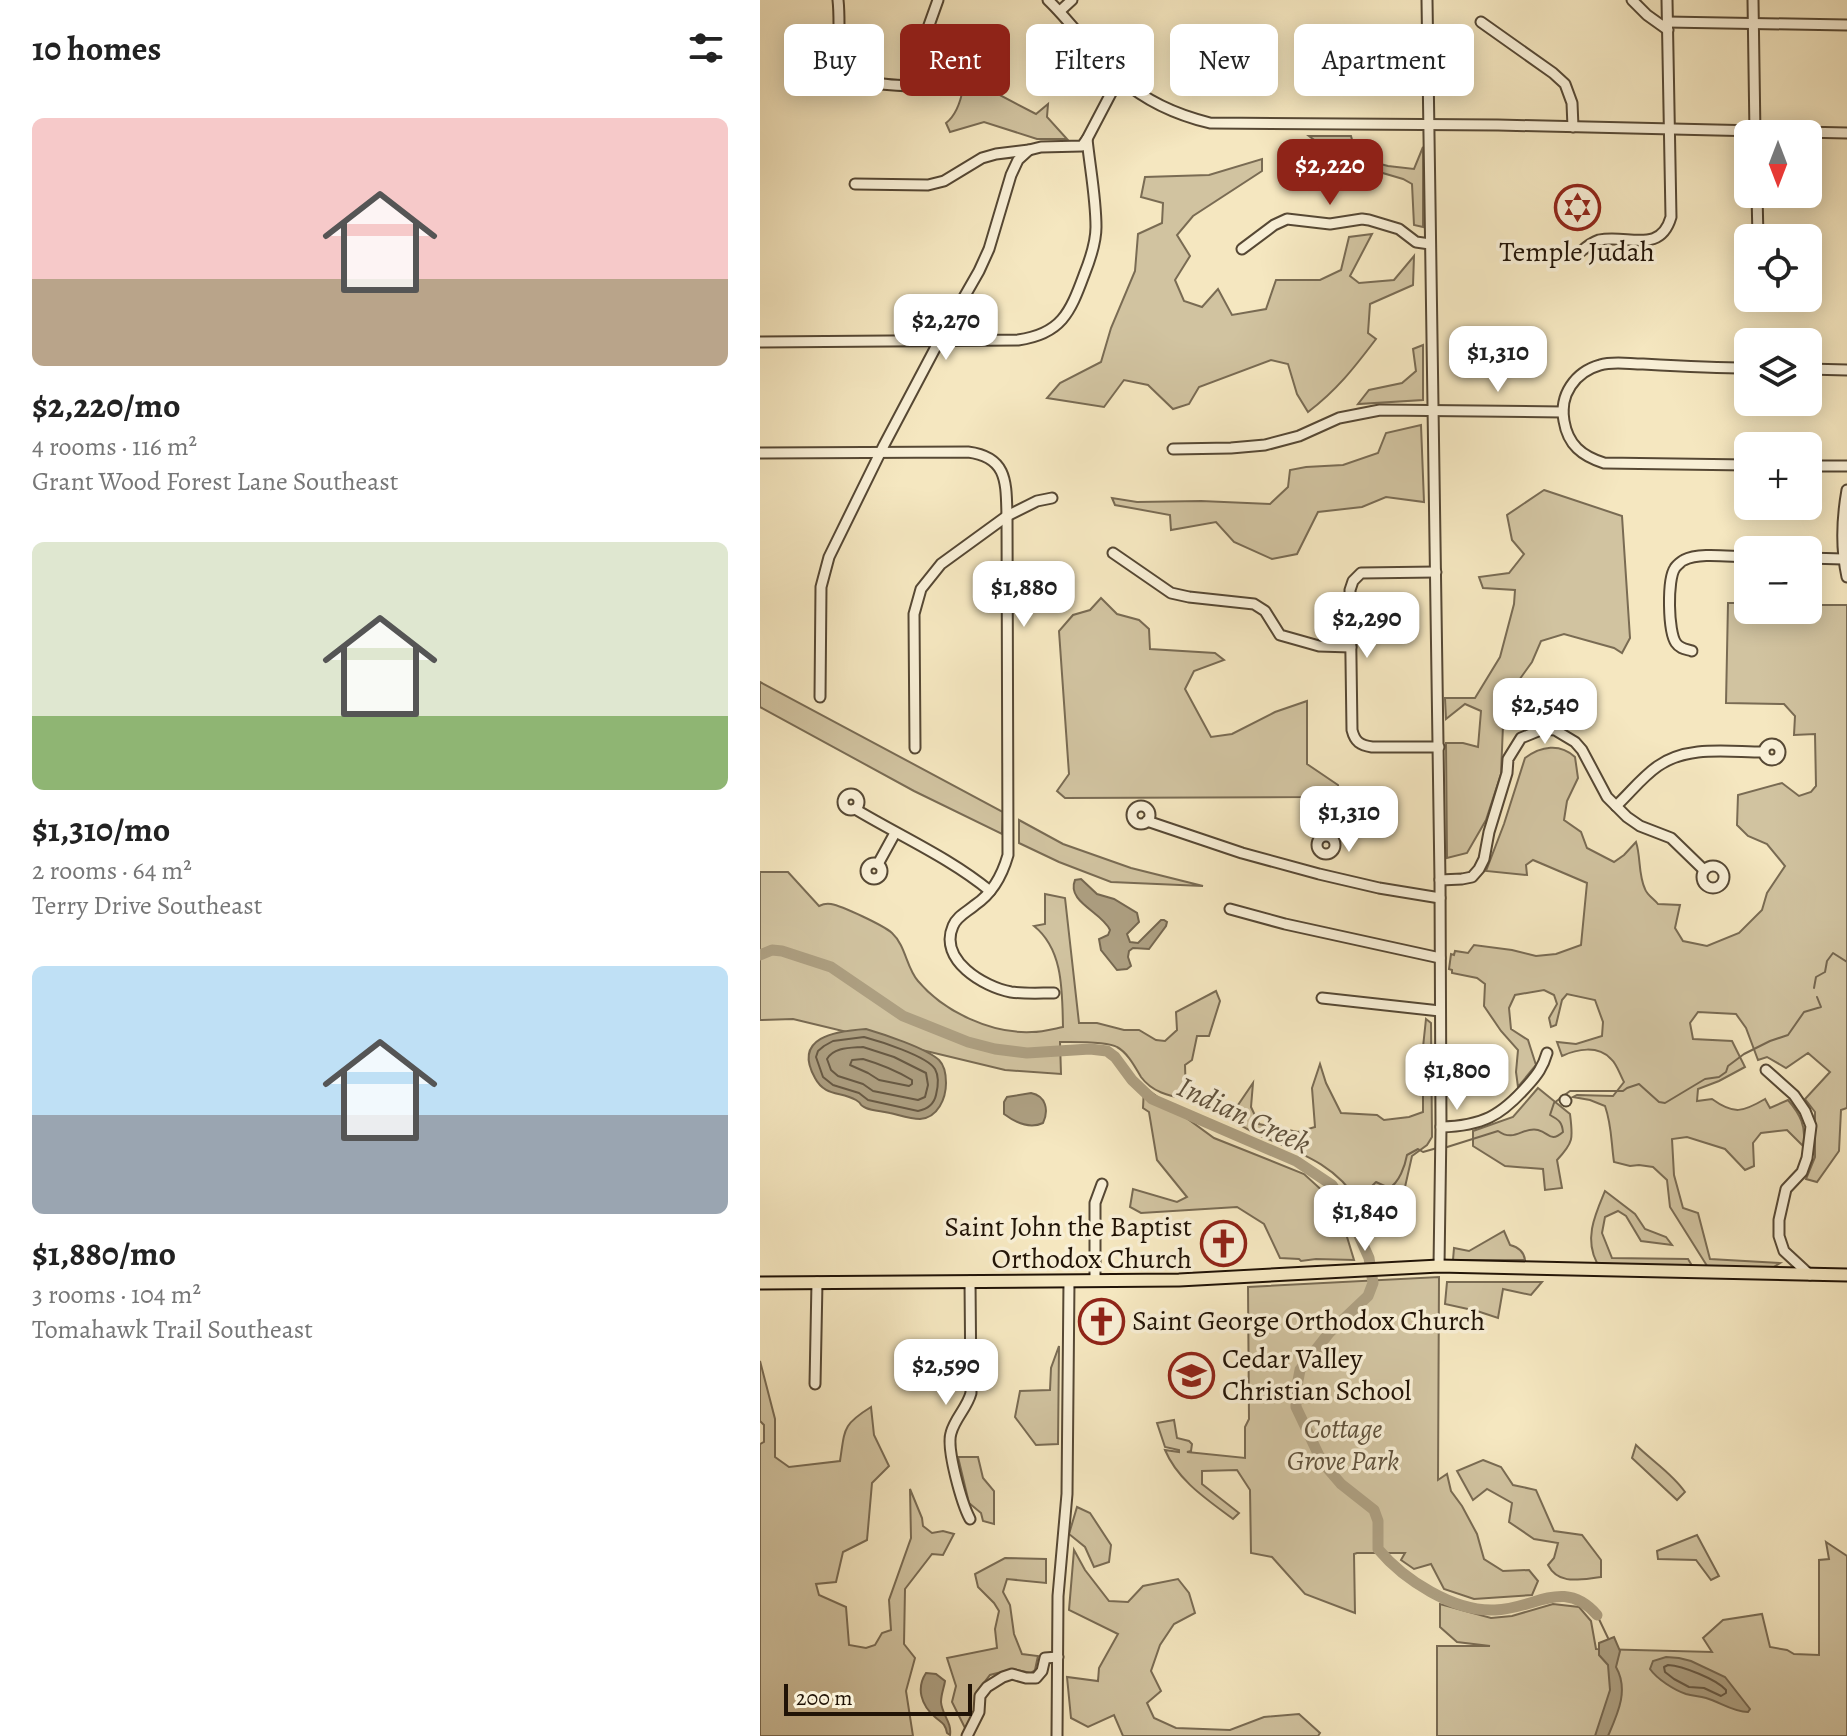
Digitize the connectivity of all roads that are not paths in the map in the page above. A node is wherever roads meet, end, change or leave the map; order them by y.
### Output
1 (838, 0) edge
2 (938, 0) edge
3 (1048, 0) edge
4 (1072, 0) edge
5 (1427, 0) edge
6 (1632, 0) edge
7 (1667, 0) edge
8 (1753, 0) edge
9 (1060, 11) junction
10 (1481, 22) dead end
11 (1753, 23) junction
12 (1071, 24) edge
13 (1847, 25) edge
14 (1668, 26) junction
15 (1110, 96) edge
16 (1143, 96) edge
17 (1755, 120) edge
18 (1429, 124) junction
19 (1573, 127) junction
20 (1669, 130) junction
21 (1734, 132) edge
22 (1822, 133) edge
23 (1847, 133) edge
24 (1087, 139) junction
25 (1029, 150) junction
26 (855, 184) dead end
27 (1430, 244) junction
28 (1242, 249) dead end
29 (1578, 254) dead end
30 (939, 341) junction
31 (760, 342) edge
32 (1734, 368) edge
33 (1822, 369) edge
34 (1847, 370) edge
35 (1432, 409) junction
36 (1563, 412) junction
37 (1173, 449) dead end
38 (880, 452) junction
39 (760, 453) edge
40 (1734, 465) edge
41 (1822, 466) edge
42 (1847, 466) edge
43 (1847, 490) edge
44 (1052, 498) dead end
45 (1007, 516) junction
46 (1113, 553) dead end
47 (1734, 557) edge
48 (1822, 558) edge
49 (1843, 559) junction
50 (1436, 572) junction
51 (1847, 577) edge
52 (1351, 647) junction
53 (1692, 651) dead end
54 (820, 697) dead end
55 (1439, 747) junction
56 (915, 748) dead end
57 (1763, 752) dead end
58 (1616, 806) junction
59 (855, 809) dead end
60 (1147, 821) dead end
61 (895, 833) junction
62 (1324, 853) dead end
63 (878, 864) dead end
64 (1704, 870) dead end
65 (1319, 874) junction
66 (1440, 880) junction
67 (990, 891) junction
68 (1440, 898) junction
69 (1230, 909) dead end
70 (1440, 958) junction
71 (1054, 993) dead end
72 (1322, 998) dead end
73 (1440, 1011) junction
74 (1547, 1053) dead end
75 (1766, 1070) dead end
76 (1441, 1127) junction
77 (1102, 1184) dead end
78 (1439, 1266) junction
79 (1810, 1275) junction
80 (1847, 1275) edge
81 (970, 1281) junction
82 (1069, 1281) junction
83 (1095, 1281) junction
84 (817, 1282) junction
85 (760, 1283) edge
86 (815, 1384) dead end
87 (970, 1519) dead end
88 (1058, 1657) junction
89 (967, 1736) edge
90 (1057, 1736) edge

1 - 2 street
3 - 9 street
4 - 9 street
5 - 18 street
6 - 14 street
7 - 14 street
8 - 11 street
9 - 12 street
10 - 19 street
11 - 13 street
11 - 14 street
11 - 17 street
14 - 20 street
15 - 24 street
16 - 18 street
18 - 19 street
18 - 27 street
19 - 20 street
20 - 21 street
20 - 29 street
22 - 23 street
24 - 25 street
24 - 30 street
25 - 26 street
25 - 30 street
27 - 28 street
27 - 35 street
30 - 31 street
30 - 38 street
32 - 36 street
33 - 34 street
35 - 36 street
35 - 37 street
35 - 50 street
36 - 40 street
38 - 39 street
38 - 45 street
38 - 54 street
41 - 42 street
43 - 49 street
44 - 45 street
45 - 56 street
45 - 67 street
46 - 52 street
47 - 53 street
48 - 49 street
49 - 51 street
50 - 52 street
50 - 55 street
52 - 55 street
55 - 66 street
57 - 58 street
58 - 64 street
58 - 66 street
59 - 61 street
60 - 65 street
61 - 63 street
61 - 67 street
62 - 65 street
65 - 68 street
66 - 68 street
67 - 71 street
68 - 70 street
69 - 70 street
70 - 73 street
72 - 73 street
73 - 76 street
74 - 76 street
75 - 79 street
76 - 78 street
77 - 83 street
78 - 79 main road
78 - 83 main road
79 - 80 main road
81 - 82 main road
81 - 84 main road
81 - 87 street
82 - 83 main road
82 - 88 street
84 - 85 main road
84 - 86 street
88 - 89 street
88 - 90 street

